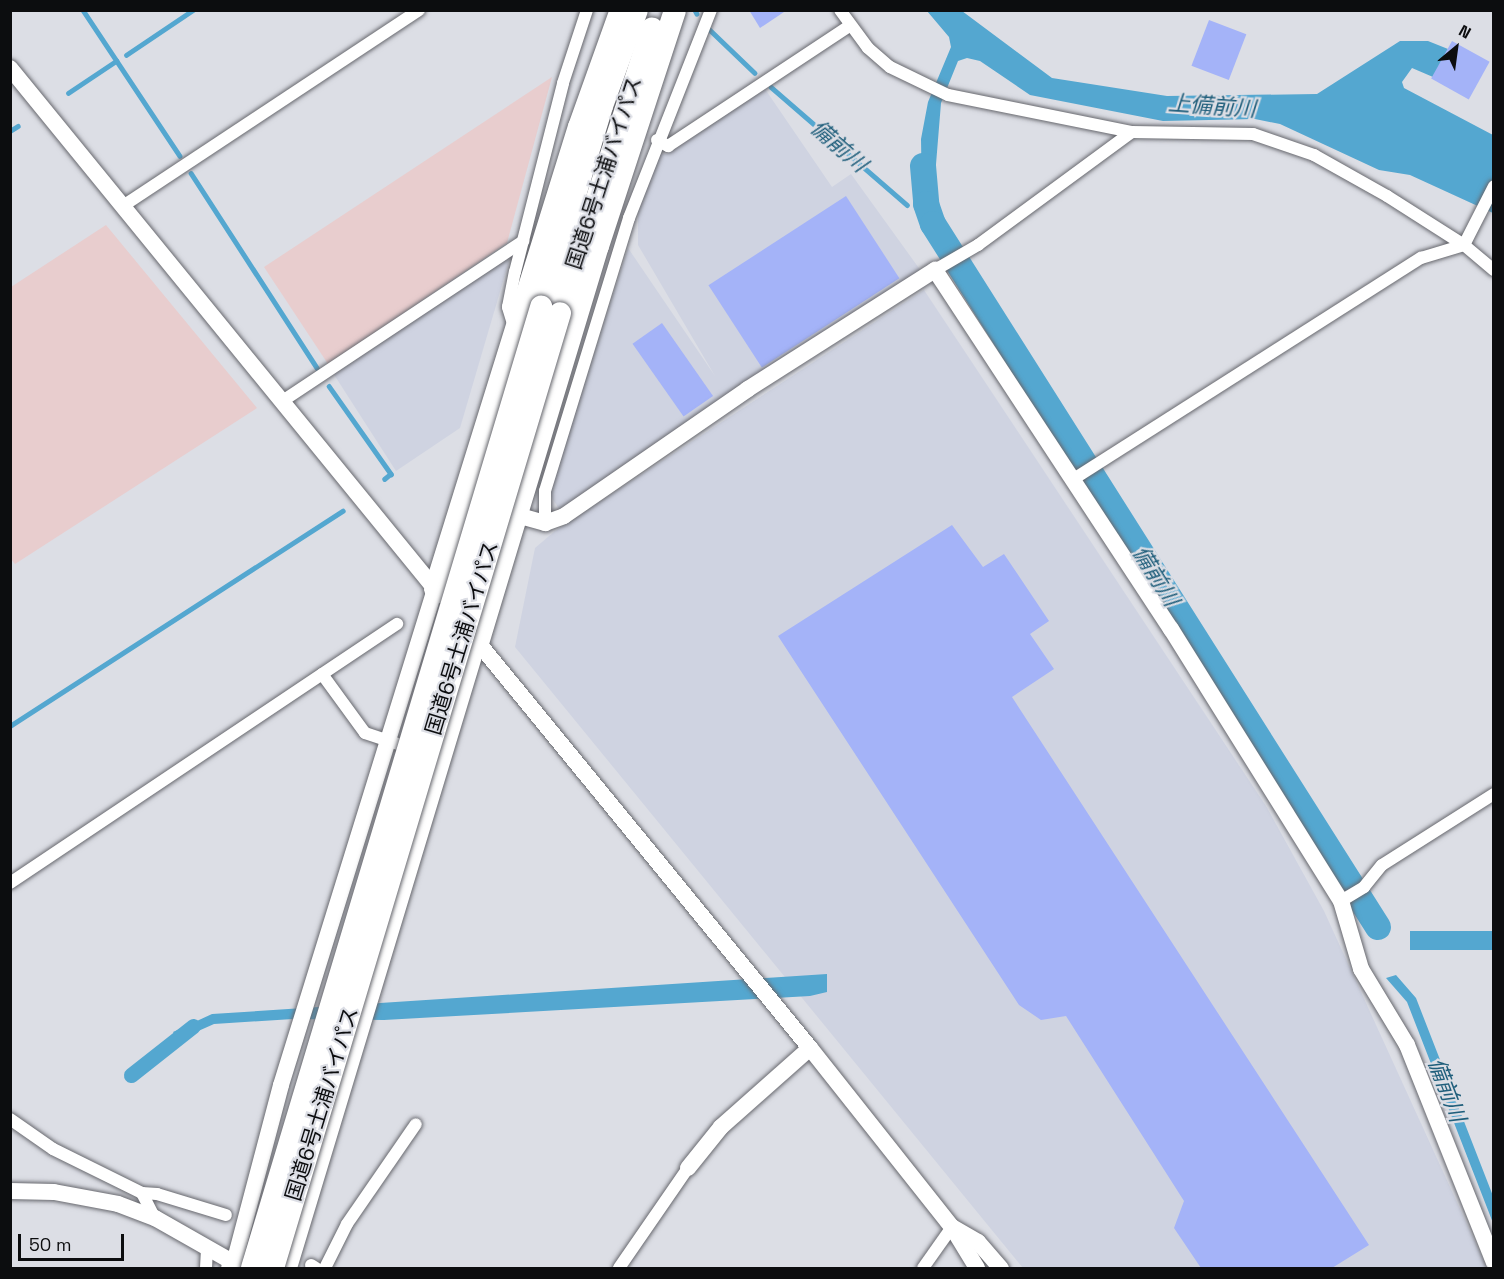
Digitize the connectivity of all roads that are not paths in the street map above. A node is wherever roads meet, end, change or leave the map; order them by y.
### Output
1 (418, 10) edge
2 (587, 10) edge
3 (621, 10) edge
4 (637, 10) edge
5 (660, 10) edge
6 (675, 10) edge
7 (711, 10) edge
8 (840, 10) edge
9 (849, 26) junction
10 (10, 68) edge
11 (1132, 132) junction
12 (657, 141) junction
13 (1494, 186) edge
14 (123, 206) junction
15 (523, 241) junction
16 (1464, 245) junction
17 (940, 266) junction
18 (1494, 270) edge
19 (551, 310) junction
20 (516, 330) junction
21 (281, 402) junction
22 (1079, 477) junction
23 (461, 514) junction
24 (517, 516) junction
25 (545, 523) junction
26 (435, 589) junction
27 (397, 624) dead end
28 (478, 643) junction
29 (322, 674) junction
30 (389, 741) junction
31 (444, 759) junction
32 (1494, 794) edge
33 (10, 883) edge
34 (1346, 898) junction
35 (810, 1048) junction
36 (10, 1119) edge
37 (416, 1124) dead end
38 (688, 1168) joint
39 (10, 1191) edge
40 (142, 1193) junction
41 (226, 1215) dead end
42 (155, 1218) junction
43 (952, 1227) junction
44 (207, 1247) junction
45 (1494, 1262) edge
46 (240, 1267) edge
47 (206, 1269) edge
48 (273, 1269) edge
49 (289, 1269) edge
50 (325, 1269) edge
51 (619, 1269) edge
52 (923, 1269) edge
53 (977, 1269) edge
54 (1001, 1269) edge

1 - 14 street
2 - 15 street
3 - 20 highway
4 - 19 highway, 国道6号土浦バイパス
5 - 19 highway, 国道6号土浦バイパス
6 - 24 highway
7 - 12 street
8 - 9 street
9 - 11 street
9 - 12 street
10 - 14 street
11 - 16 street
11 - 17 street
12 - 25 street
13 - 16 street
14 - 21 street
15 - 20 street
15 - 21 street
16 - 18 street
16 - 22 street
17 - 22 street
17 - 25 street
19 - 46 highway, 国道6号土浦バイパス, bridge
19 - 48 highway, 国道6号土浦バイパス, bridge
20 - 23 highway
21 - 26 street
22 - 34 street
23 - 24 street
23 - 26 highway
24 - 25 street
24 - 28 highway
26 - 28 street
26 - 30 street
27 - 29 street
28 - 31 street
28 - 35 street
29 - 30 street
29 - 33 street
30 - 31 street
30 - 46 street
31 - 49 street
32 - 34 street
34 - 45 street
35 - 38 street
35 - 43 street
36 - 40 street
37 - 50 street
38 - 51 street
39 - 42 street
40 - 41 street
40 - 42 street
42 - 44 street
43 - 52 street
43 - 53 street
43 - 54 street
44 - 46 street
44 - 47 street

